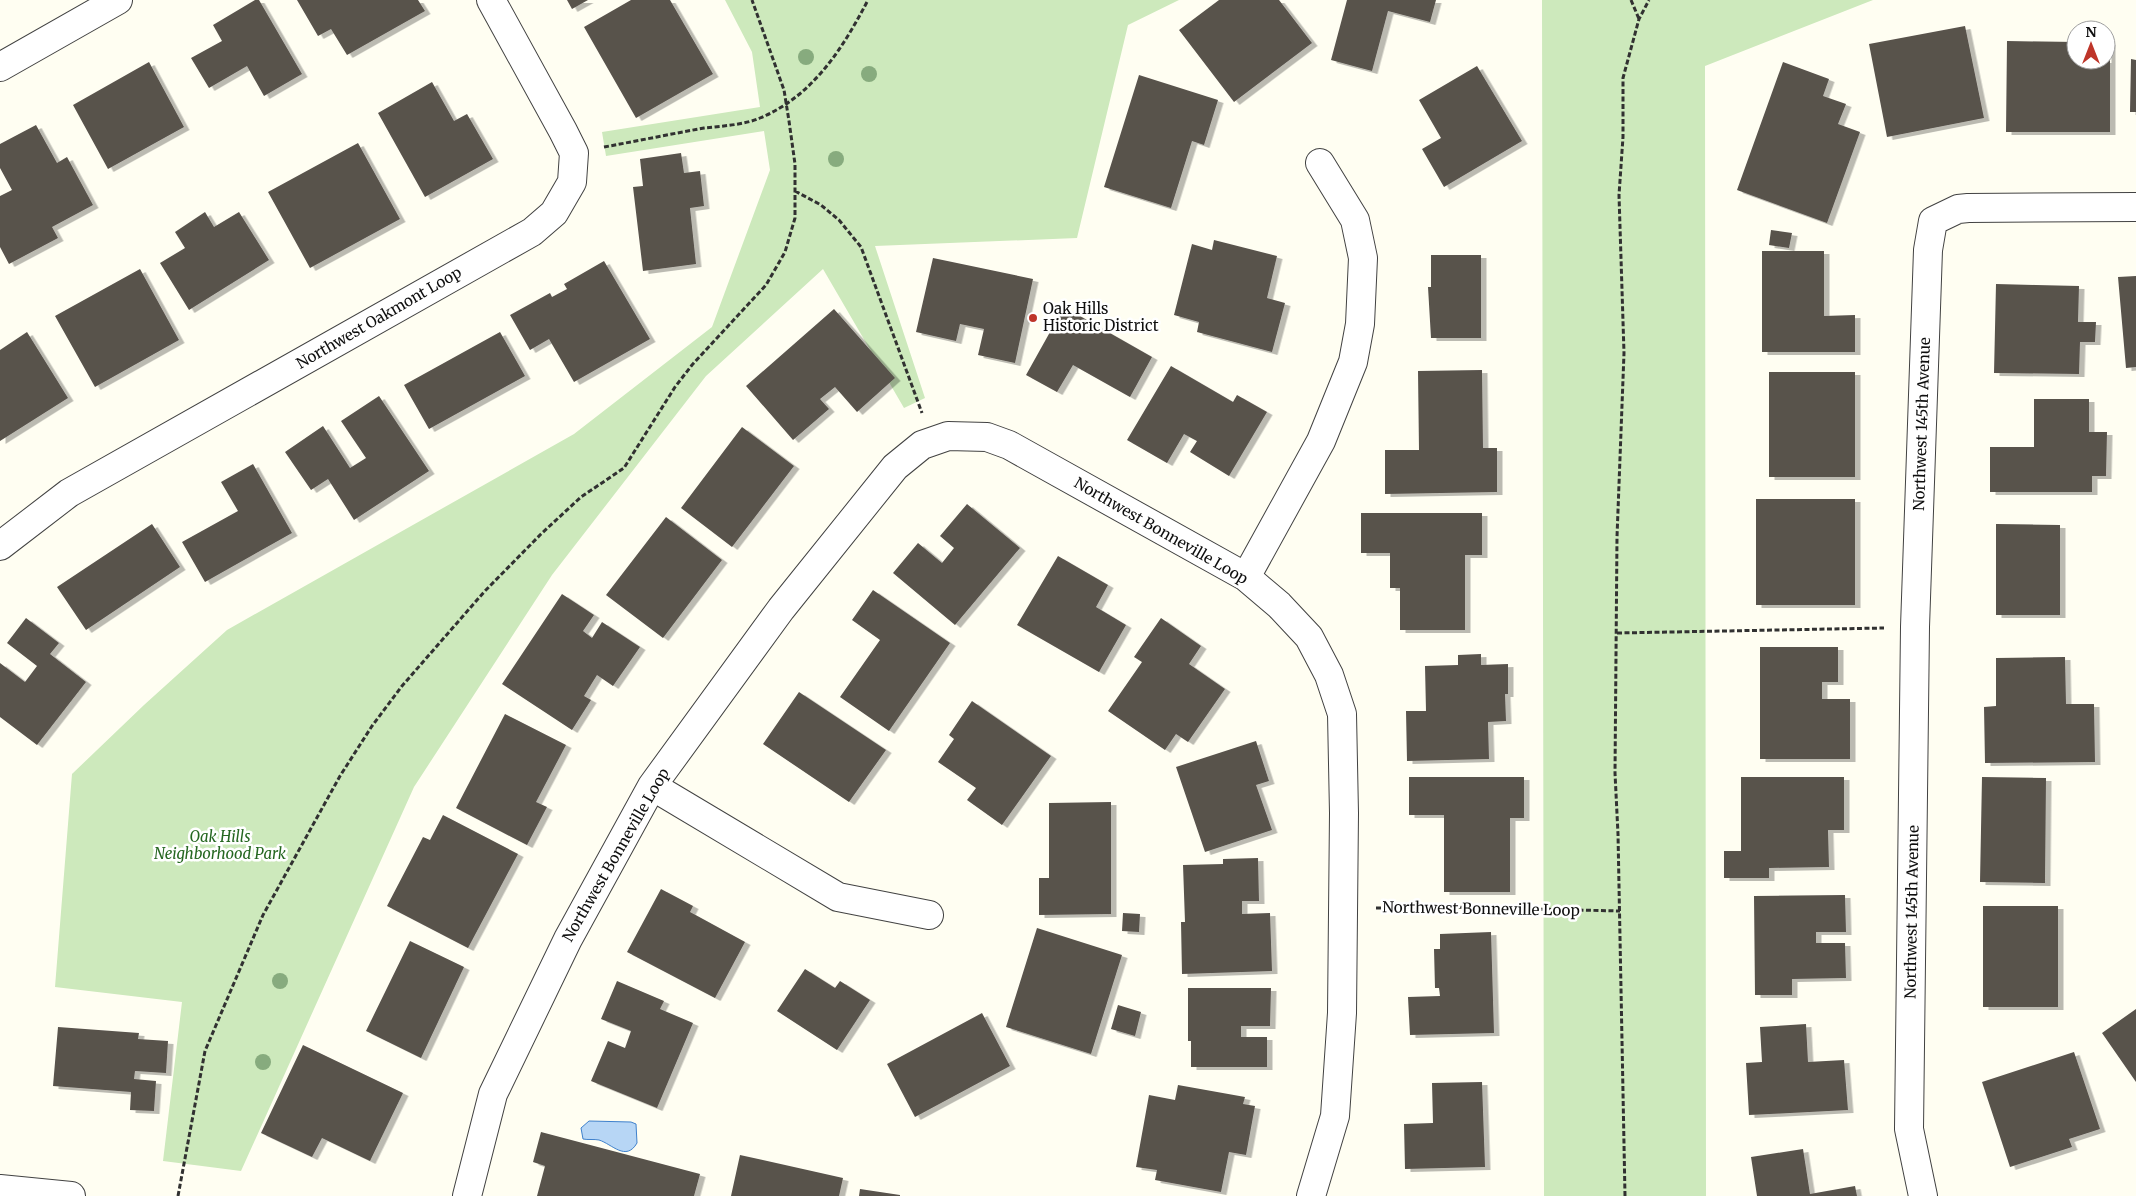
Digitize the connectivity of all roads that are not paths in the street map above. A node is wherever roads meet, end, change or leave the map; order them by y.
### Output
1 (118, 0) edge
2 (491, 0) edge
3 (0, 67) edge
4 (1320, 163) dead end
5 (2136, 207) edge
6 (0, 546) edge
7 (1246, 577) junction
8 (652, 786) junction
9 (929, 915) dead end
10 (0, 1189) edge
11 (71, 1196) edge
12 (467, 1196) edge
13 (1311, 1196) edge
14 (1923, 1196) edge

1 - 3 street
2 - 6 street, Northwest Oakmont Loop
4 - 7 street
5 - 14 street, Northwest 145th Avenue
7 - 8 street, Northwest Bonneville Loop
7 - 13 street, Northwest Bonneville Loop
8 - 9 street
8 - 12 street, Northwest Bonneville Loop
10 - 11 street

